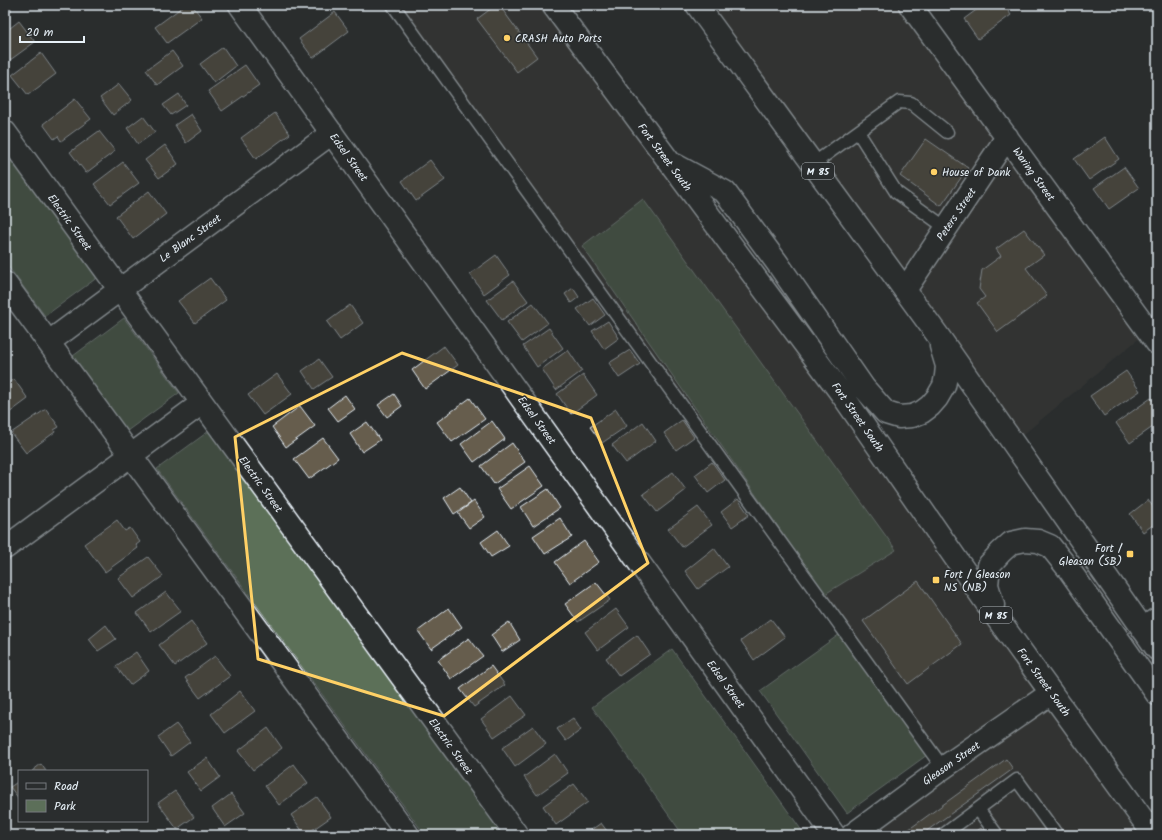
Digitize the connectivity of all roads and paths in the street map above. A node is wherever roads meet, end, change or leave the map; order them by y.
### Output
1 (240, 5) edge
2 (393, 5) edge
3 (553, 5) edge
4 (697, 5) edge
5 (910, 5) edge
6 (5, 132) edge
7 (858, 132) junction
8 (947, 132) dead end
9 (332, 134) junction
10 (1007, 137) junction
11 (668, 162) junction
12 (813, 164) junction
13 (946, 228) junction
14 (5, 283) edge
15 (120, 290) junction
16 (904, 290) junction
17 (939, 337) junction
18 (49, 342) junction
19 (1157, 343) edge
20 (202, 403) junction
21 (131, 455) junction
22 (5, 548) edge
23 (997, 618) junction
24 (1150, 624) edge
25 (1157, 649) edge
26 (1051, 692) junction
27 (1157, 694) edge
28 (943, 768) junction
29 (978, 809) junction
30 (408, 835) edge
31 (516, 835) edge
32 (834, 835) edge
33 (852, 835) edge
34 (943, 835) edge
35 (997, 835) edge
36 (1057, 835) edge
37 (1154, 835) edge

1 - 9 street, Edsel Street
2 - 28 lane
3 - 11 street, Fort Street South / M 85
4 - 12 street, M 85
5 - 10 street, Waring Street
6 - 15 street, Electric Street
7 - 8 lane
7 - 12 lane
7 - 13 lane
9 - 15 street, Le Blanc Street
9 - 32 street, Edsel Street
10 - 13 street, Peters Street
10 - 19 street, Waring Street
11 - 17 street
11 - 23 street, Fort Street South / M 85
12 - 16 street, M 85
13 - 16 street, Peters Street
14 - 18 street
15 - 18 street, Le Blanc Street
15 - 20 street, Electric Street
16 - 17 street, M 85
17 - 24 street, M 85
18 - 21 street
20 - 21 street
20 - 31 street, Electric Street
21 - 22 street
21 - 30 street
23 - 26 street, Fort Street South / M 85
23 - 27 street
24 - 25 street, M 85
26 - 28 street, Gleason Street
26 - 37 street, Fort Street South / M 85
28 - 33 street, Gleason Street
29 - 34 lane
29 - 35 lane
29 - 36 lane

